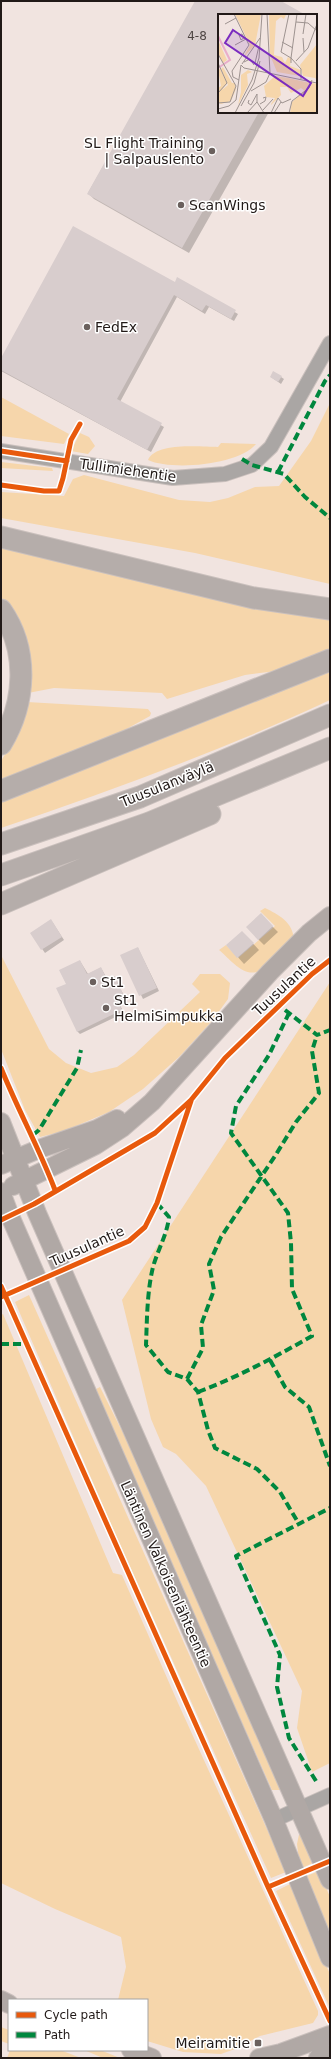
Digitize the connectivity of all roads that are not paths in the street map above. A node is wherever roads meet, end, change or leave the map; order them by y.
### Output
1 (330, 343) edge
2 (1, 451) edge
3 (1, 537) edge
4 (330, 609) edge
5 (1, 610) edge
6 (330, 660) edge
7 (330, 715) edge
8 (1, 744) edge
9 (330, 748) edge
10 (296, 763) junction
11 (1, 791) edge
12 (1, 844) edge
13 (1, 875) edge
14 (1, 904) edge
15 (330, 916) edge
16 (330, 931) edge
17 (256, 990) junction
18 (152, 1102) junction
19 (1, 1122) edge
20 (8, 1162) edge
21 (24, 1182) junction
22 (1, 1191) edge
23 (330, 1795) edge
24 (299, 1809) junction
25 (274, 1820) junction
26 (330, 1880) edge
27 (330, 1958) edge
28 (330, 2035) edge
29 (133, 2051) edge
30 (330, 2054) edge
31 (152, 2058) edge
32 (259, 2058) edge
33 (318, 2058) edge

1 - 2 street, Tullimiehentie
3 - 4 highway
5 - 8 highway
6 - 11 highway
7 - 12 highway, Tuusulanväylä
9 - 10 highway, Tuusulanväylä
10 - 13 highway, Tuusulanväylä
10 - 14 highway
15 - 17 main road, Tuusulantie
16 - 17 main road, Tuusulantie
17 - 18 main road, Tuusulantie
18 - 20 main road, Tuusulantie
18 - 21 main road, Tuusulantie
19 - 20 main road, Läntinen Valkoisenlähteentie
20 - 21 main road, Läntinen Valkoisenlähteentie
21 - 22 main road, Tuusulantie
21 - 24 main road, Läntinen Valkoisenlähteentie
22 - 25 main road, Läntinen Valkoisenlähteentie
23 - 24 street
24 - 25 street
24 - 26 main road, Läntinen Valkoisenlähteentie
25 - 27 main road, Läntinen Valkoisenlähteentie
28 - 32 main road
29 - 31 main road
30 - 33 main road

